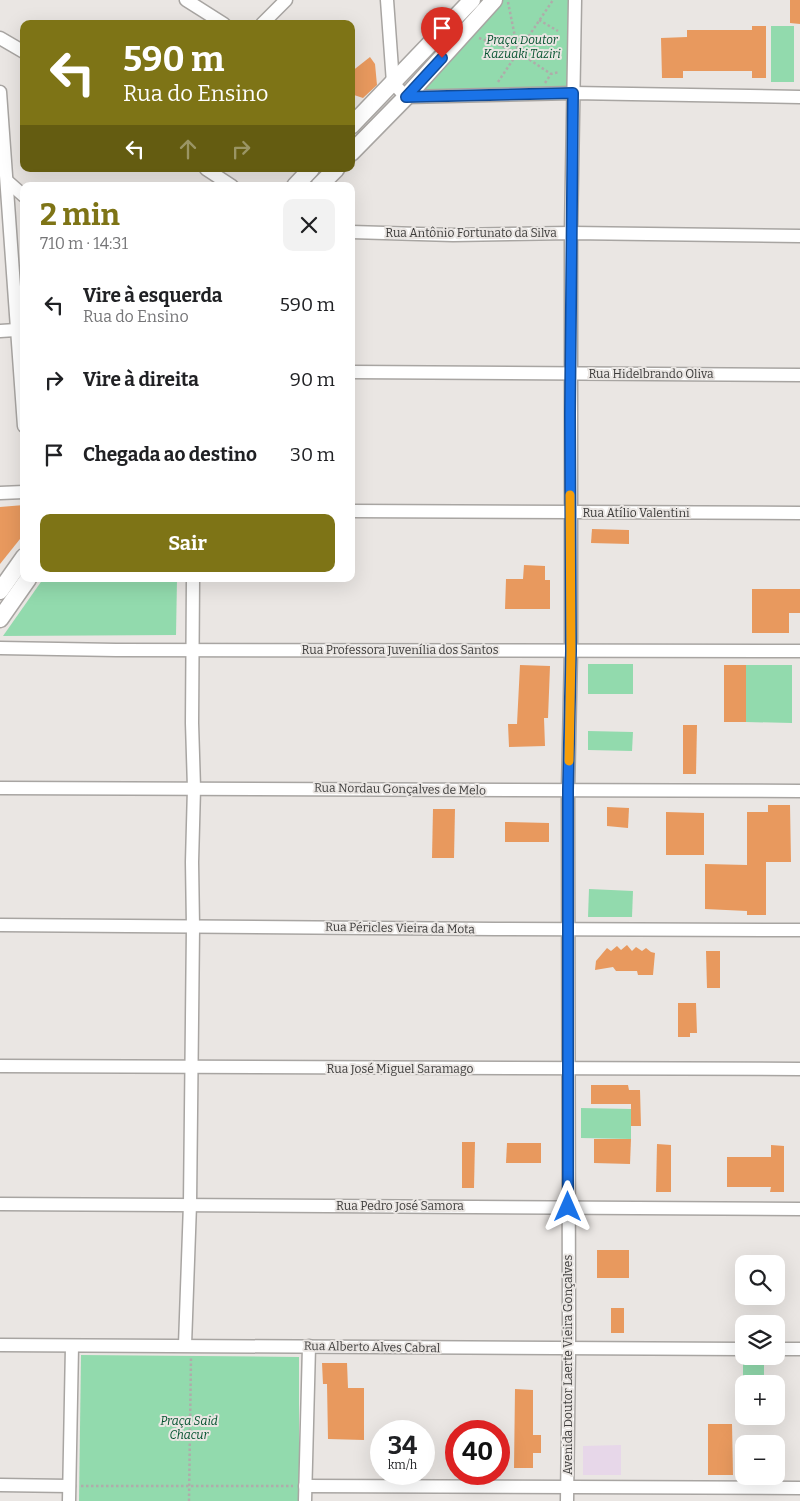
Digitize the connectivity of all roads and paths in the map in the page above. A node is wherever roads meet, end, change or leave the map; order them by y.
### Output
1 (186, 0) edge
2 (286, 0) edge
3 (387, 0) edge
4 (472, 0) edge
5 (494, 0) edge
6 (508, 0) edge
7 (553, 0) edge
8 (575, 0) edge
9 (218, 20) edge
10 (266, 20) edge
11 (539, 20) junction
12 (465, 31) junction
13 (558, 31) dead end
14 (0, 38) edge
15 (20, 50) edge
16 (518, 52) junction
17 (559, 72) dead end
18 (552, 74) junction
19 (393, 83) junction
20 (545, 84) dead end
21 (0, 92) edge
22 (573, 93) junction
23 (490, 95) junction
24 (800, 96) edge
25 (406, 97) junction
26 (355, 116) edge
27 (355, 149) edge
28 (2, 163) edge
29 (211, 172) edge
30 (308, 172) edge
31 (333, 172) edge
32 (7, 181) junction
33 (226, 182) edge
34 (299, 182) edge
35 (323, 182) edge
36 (20, 192) edge
37 (355, 232) edge
38 (571, 233) junction
39 (800, 236) edge
40 (0, 331) edge
41 (20, 333) edge
42 (355, 372) edge
43 (570, 374) junction
44 (800, 375) edge
45 (20, 492) edge
46 (0, 493) edge
47 (355, 510) edge
48 (570, 513) junction
49 (800, 513) edge
50 (20, 563) edge
51 (26, 582) edge
52 (192, 582) edge
53 (0, 591) edge
54 (0, 619) edge
55 (0, 648) edge
56 (192, 650) junction
57 (571, 651) junction
58 (800, 651) edge
59 (0, 788) edge
60 (194, 788) junction
61 (568, 790) junction
62 (800, 791) edge
63 (0, 926) edge
64 (193, 927) junction
65 (568, 930) junction
66 (800, 930) edge
67 (0, 1066) edge
68 (192, 1068) junction
69 (568, 1069) junction
70 (800, 1069) edge
71 (0, 1204) edge
72 (190, 1204) junction
73 (568, 1207) junction
74 (800, 1209) edge
75 (0, 1345) edge
76 (188, 1345) junction
77 (72, 1346) junction
78 (309, 1346) junction
79 (569, 1348) junction
80 (735, 1349) edge
81 (785, 1349) edge
82 (800, 1349) edge
83 (0, 1485) edge
84 (69, 1486) junction
85 (189, 1486) junction
86 (305, 1486) junction
87 (567, 1487) junction
88 (800, 1488) edge
89 (69, 1501) edge
90 (189, 1501) edge
91 (305, 1501) edge
92 (567, 1501) edge

1 - 9 street
2 - 10 street
3 - 19 street
4 - 19 main road
5 - 12 main road
6 - 16 path
7 - 11 path
8 - 22 street, Avenida Doutor Laerte Vieira Gonçalves
11 - 13 path
11 - 16 path
12 - 16 path
12 - 25 main road
14 - 15 street
16 - 18 path
16 - 23 path
17 - 18 path
18 - 20 path
19 - 25 street
19 - 26 main road
21 - 28 street
22 - 23 street
22 - 24 street
22 - 38 street, Avenida Doutor Laerte Vieira Gonçalves
23 - 25 street
25 - 27 main road
28 - 32 street
29 - 33 street
30 - 34 main road
31 - 35 main road
32 - 36 street
32 - 41 street
37 - 38 street, Rua Antônio Fortunato da Silva
38 - 39 street, Rua Antônio Fortunato da Silva
38 - 43 street, Avenida Doutor Laerte Vieira Gonçalves
40 - 41 street
42 - 43 street, Rua Hidelbrando Oliva
43 - 44 street, Rua Hidelbrando Oliva
43 - 48 street, Avenida Doutor Laerte Vieira Gonçalves
45 - 46 street
47 - 48 street, Rua Atílio Valentini
48 - 49 street, Rua Atílio Valentini
48 - 57 street, Avenida Doutor Laerte Vieira Gonçalves
50 - 53 main road
51 - 54 main road
52 - 56 street
55 - 56 street, Rua Professora Juvenília dos Santos
56 - 57 street, Rua Professora Juvenília dos Santos
56 - 60 street
57 - 58 street, Rua Professora Juvenília dos Santos
57 - 61 street, Avenida Doutor Laerte Vieira Gonçalves
59 - 60 street, Rua Nordau Gonçalves de Melo
60 - 61 street, Rua Nordau Gonçalves de Melo
60 - 64 street
61 - 62 street, Rua Nordau Gonçalves de Melo
61 - 65 street, Avenida Doutor Laerte Vieira Gonçalves
63 - 64 street, Rua Péricles Vieira da Mota
64 - 65 street, Rua Péricles Vieira da Mota
64 - 68 street
65 - 66 street, Rua Péricles Vieira da Mota
65 - 69 street, Avenida Doutor Laerte Vieira Gonçalves
67 - 68 street, Rua José Miguel Saramago
68 - 69 street, Rua José Miguel Saramago
68 - 72 street
69 - 70 street, Rua José Miguel Saramago
69 - 73 street, Avenida Doutor Laerte Vieira Gonçalves
71 - 72 street, Rua Pedro José Samora
72 - 73 street, Rua Pedro José Samora
72 - 76 street
73 - 74 street, Rua Pedro José Samora
73 - 79 street, Avenida Doutor Laerte Vieira Gonçalves
75 - 77 street, Rua Alberto Alves Cabral
76 - 77 street, Rua Alberto Alves Cabral
76 - 78 street, Rua Alberto Alves Cabral
76 - 85 path
77 - 84 street
78 - 79 street, Rua Alberto Alves Cabral
78 - 86 street
79 - 80 street, Rua Alberto Alves Cabral
79 - 87 street, Avenida Doutor Laerte Vieira Gonçalves
81 - 82 street
83 - 84 street
84 - 85 path
84 - 89 street
85 - 86 path
85 - 90 path
86 - 87 street
86 - 91 street
87 - 88 street
87 - 92 street, Avenida Doutor Laerte Vieira Gonçalves

